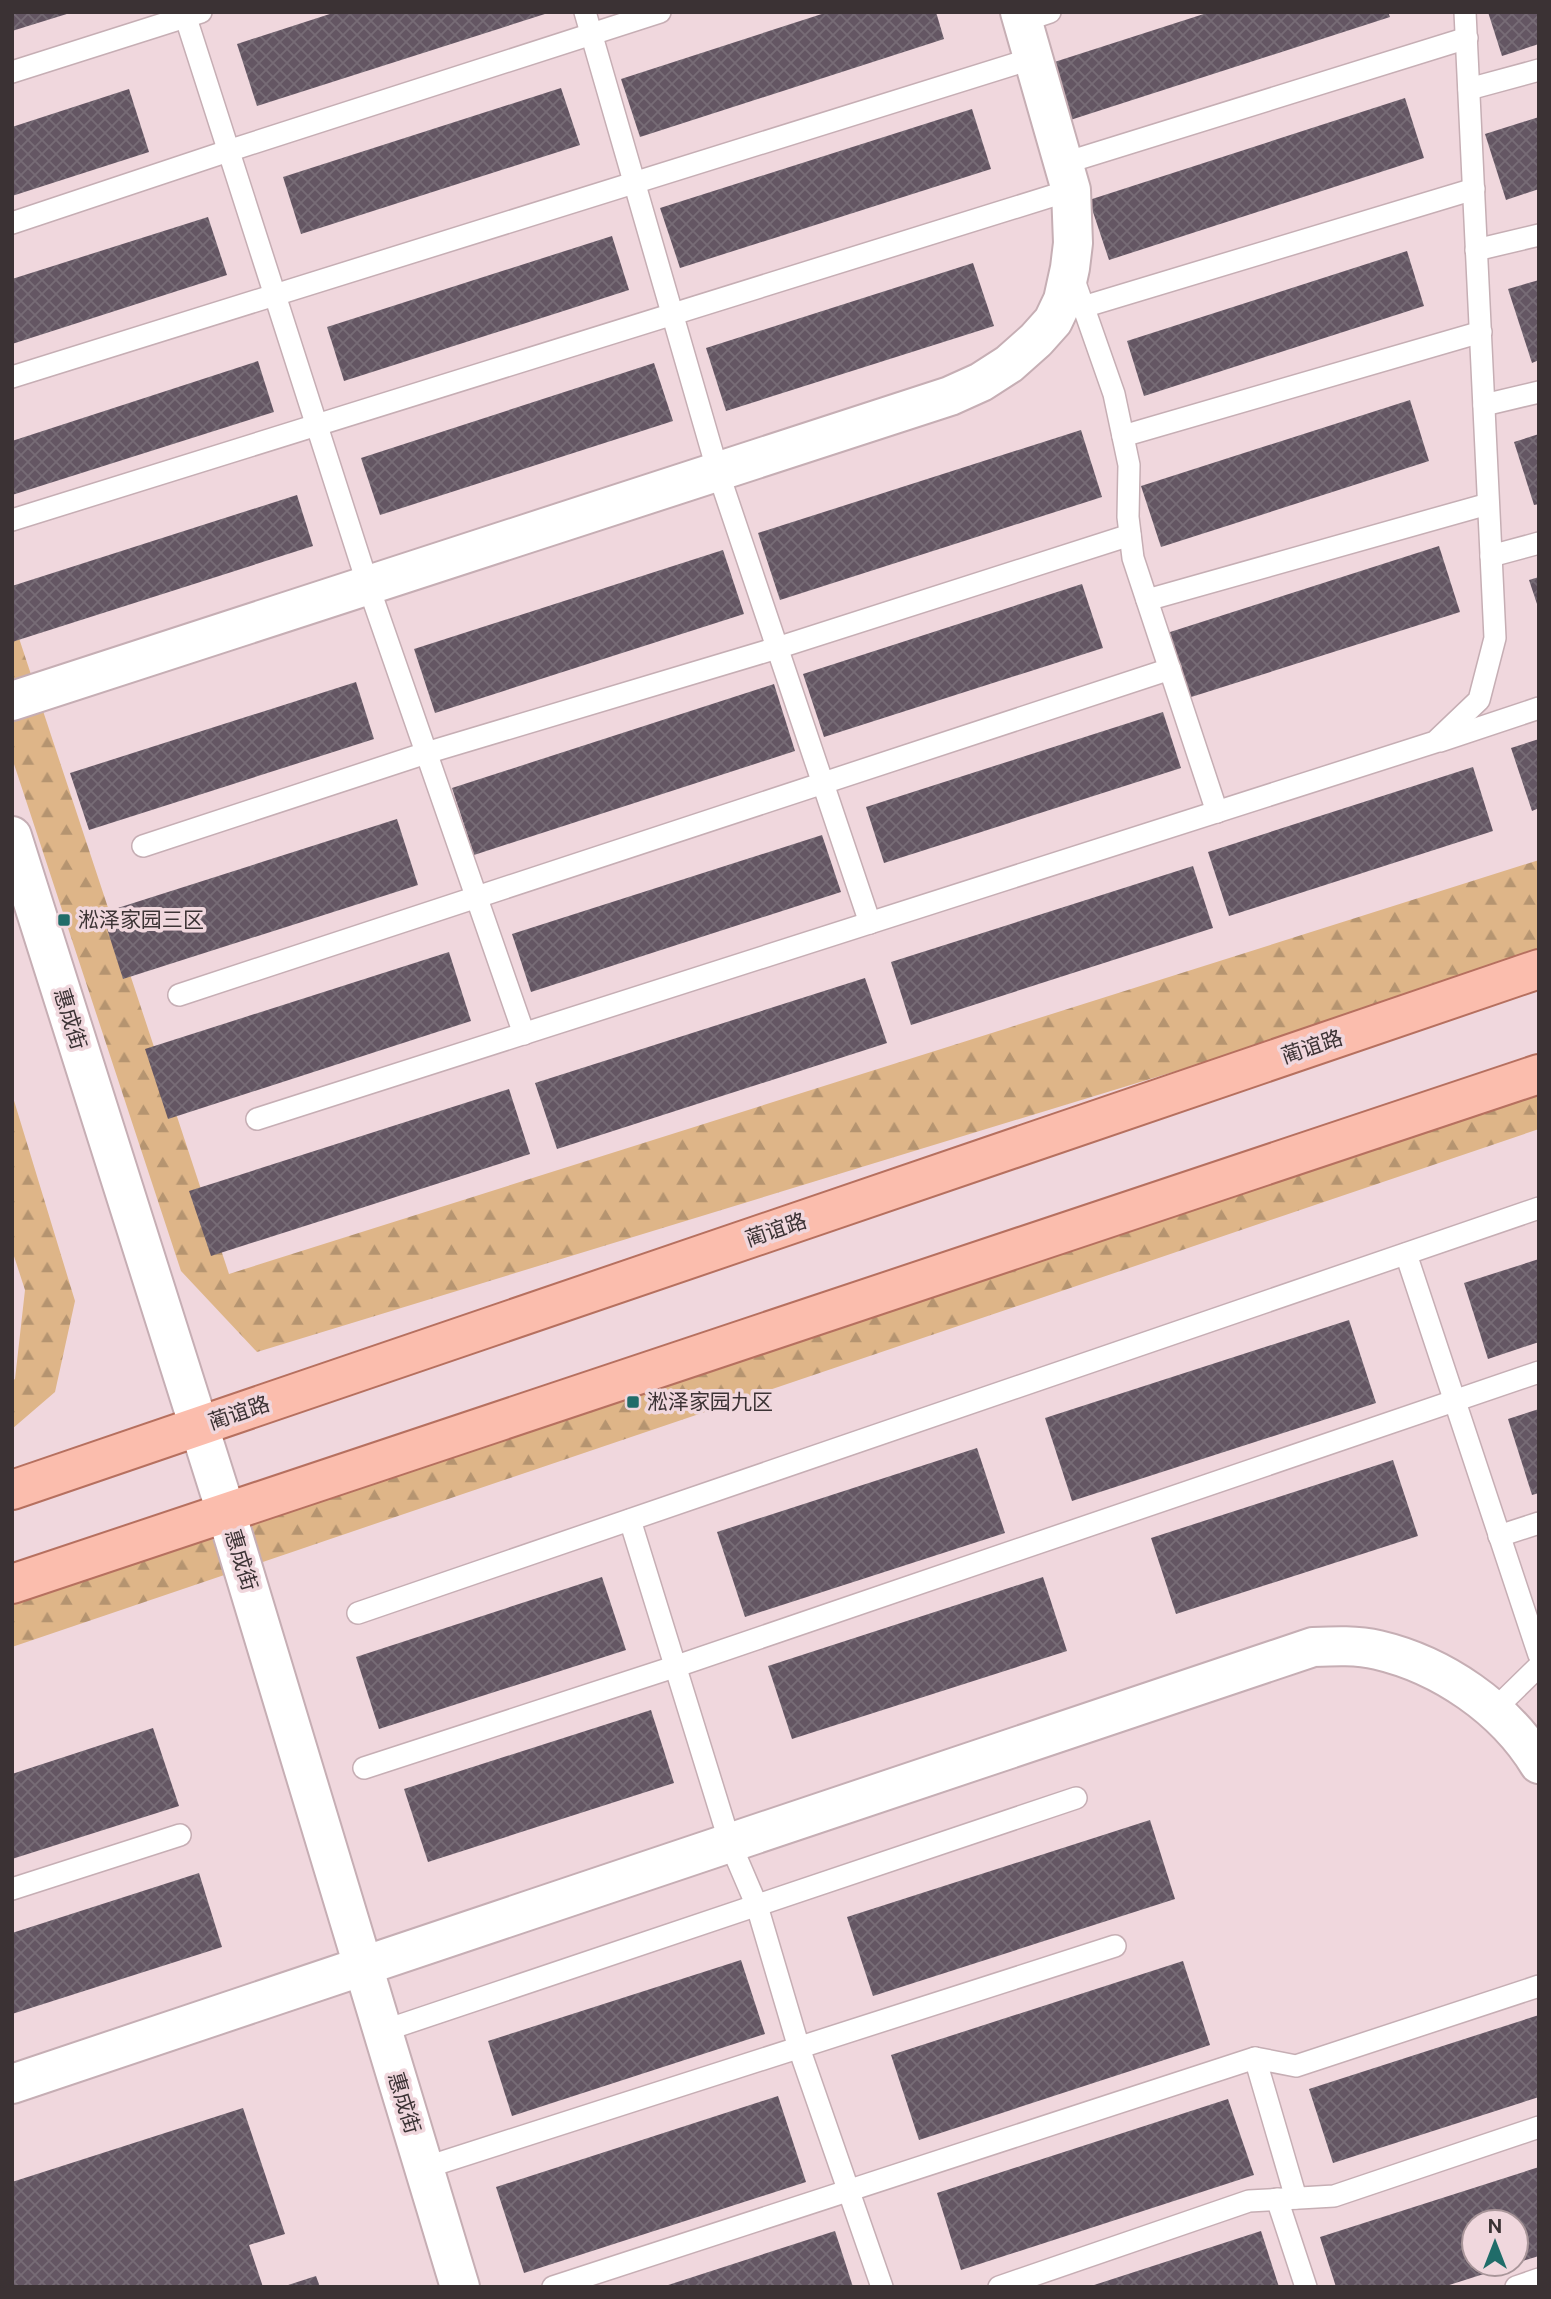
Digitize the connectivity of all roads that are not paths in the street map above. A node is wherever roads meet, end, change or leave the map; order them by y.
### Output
1 (660, 12) edge
2 (1465, 12) edge
3 (190, 14) edge
4 (1031, 15) edge
5 (588, 22) edge
6 (1466, 38) junction
7 (1034, 58) junction
8 (1539, 70) edge
9 (12, 72) edge
10 (1469, 89) junction
11 (228, 150) junction
12 (1068, 177) junction
13 (635, 182) junction
14 (1474, 189) junction
15 (12, 223) edge
16 (1539, 235) edge
17 (1476, 250) junction
18 (1070, 268) junction
19 (275, 296) junction
20 (1083, 307) junction
21 (672, 314) junction
22 (1481, 332) junction
23 (12, 377) edge
24 (1539, 392) edge
25 (1484, 405) junction
26 (316, 426) junction
27 (1123, 436) junction
28 (718, 472) junction
29 (1488, 503) junction
30 (12, 520) edge
31 (1130, 535) junction
32 (1539, 543) edge
33 (1491, 556) junction
34 (368, 585) junction
35 (1147, 600) junction
36 (777, 648) junction
37 (1170, 669) junction
38 (12, 701) edge
39 (1539, 708) edge
40 (1435, 742) junction
41 (426, 753) junction
42 (823, 783) junction
43 (1217, 812) junction
44 (12, 836) edge
45 (144, 846) dead end
46 (476, 896) junction
47 (870, 923) junction
48 (1539, 970) edge
49 (179, 995) dead end
50 (524, 1034) junction
51 (1539, 1074) edge
52 (257, 1119) dead end
53 (1539, 1208) edge
54 (1406, 1254) junction
55 (1539, 1372) edge
56 (198, 1427) junction
57 (12, 1490) edge
58 (226, 1512) junction
59 (630, 1520) junction
60 (1539, 1523) edge
61 (1499, 1536) junction
62 (12, 1584) edge
63 (358, 1613) dead end
64 (1539, 1655) edge
65 (677, 1666) junction
66 (1539, 1666) edge
67 (1494, 1710) junction
68 (1539, 1764) edge
69 (364, 1768) dead end
70 (1076, 1798) dead end
71 (180, 1835) dead end
72 (730, 1843) junction
73 (12, 1889) edge
74 (757, 1906) junction
75 (1115, 1946) dead end
76 (363, 1966) junction
77 (1539, 1986) edge
78 (383, 2031) junction
79 (799, 2048) junction
80 (1255, 2058) junction
81 (12, 2084) edge
82 (1539, 2127) edge
83 (424, 2168) junction
84 (847, 2191) junction
85 (1286, 2199) junction
86 (1539, 2279) edge
87 (460, 2287) edge
88 (553, 2287) edge
89 (882, 2287) edge
90 (999, 2287) edge
91 (1306, 2287) edge
92 (1516, 2287) edge

1 - 5 lane
2 - 6 lane
3 - 9 lane
3 - 11 lane
4 - 7 street
5 - 11 lane
5 - 13 lane
6 - 10 lane
6 - 12 lane
7 - 12 street
7 - 13 lane
8 - 10 lane
10 - 14 lane
11 - 15 lane
11 - 19 lane
12 - 18 street
12 - 21 lane
13 - 19 lane
13 - 21 lane
14 - 17 lane
14 - 20 lane
16 - 17 lane
17 - 22 lane
18 - 20 lane
18 - 28 street
19 - 23 lane
19 - 26 lane
20 - 27 lane
21 - 26 lane
21 - 28 lane
22 - 25 lane
22 - 27 lane
24 - 25 lane
25 - 29 lane
26 - 30 lane
26 - 34 lane
27 - 31 lane
28 - 34 street
28 - 36 lane
29 - 33 lane
29 - 35 lane
31 - 35 lane
31 - 36 lane
32 - 33 lane
33 - 40 lane
34 - 38 street
34 - 41 lane
35 - 37 lane
36 - 41 lane
36 - 42 lane
37 - 42 lane
37 - 43 lane
39 - 40 lane
40 - 43 lane
41 - 45 lane
41 - 46 lane
42 - 46 lane
42 - 47 lane
43 - 47 lane
44 - 56 street, 惠成街
46 - 49 lane
46 - 50 lane
47 - 50 lane
48 - 56 main road, 蔺谊路
50 - 52 lane
51 - 58 main road
53 - 54 lane
54 - 59 lane
54 - 61 lane
55 - 65 lane
56 - 57 main road, 蔺谊路
56 - 58 street, 惠成街
58 - 62 main road
58 - 76 street, 惠成街
59 - 63 lane
59 - 65 lane
60 - 61 lane
61 - 64 lane
65 - 69 lane
65 - 72 lane
66 - 67 lane
67 - 68 street
67 - 72 street
70 - 74 lane
71 - 73 lane
72 - 74 lane
72 - 76 street
74 - 78 lane
74 - 79 lane
75 - 79 lane
76 - 78 street, 惠成街
76 - 81 street
77 - 80 lane
78 - 83 street, 惠成街
79 - 83 lane
79 - 84 lane
80 - 84 lane
80 - 85 lane
82 - 85 lane
83 - 87 street, 惠成街
84 - 88 lane
84 - 89 lane
85 - 90 lane
85 - 91 lane
86 - 92 lane

